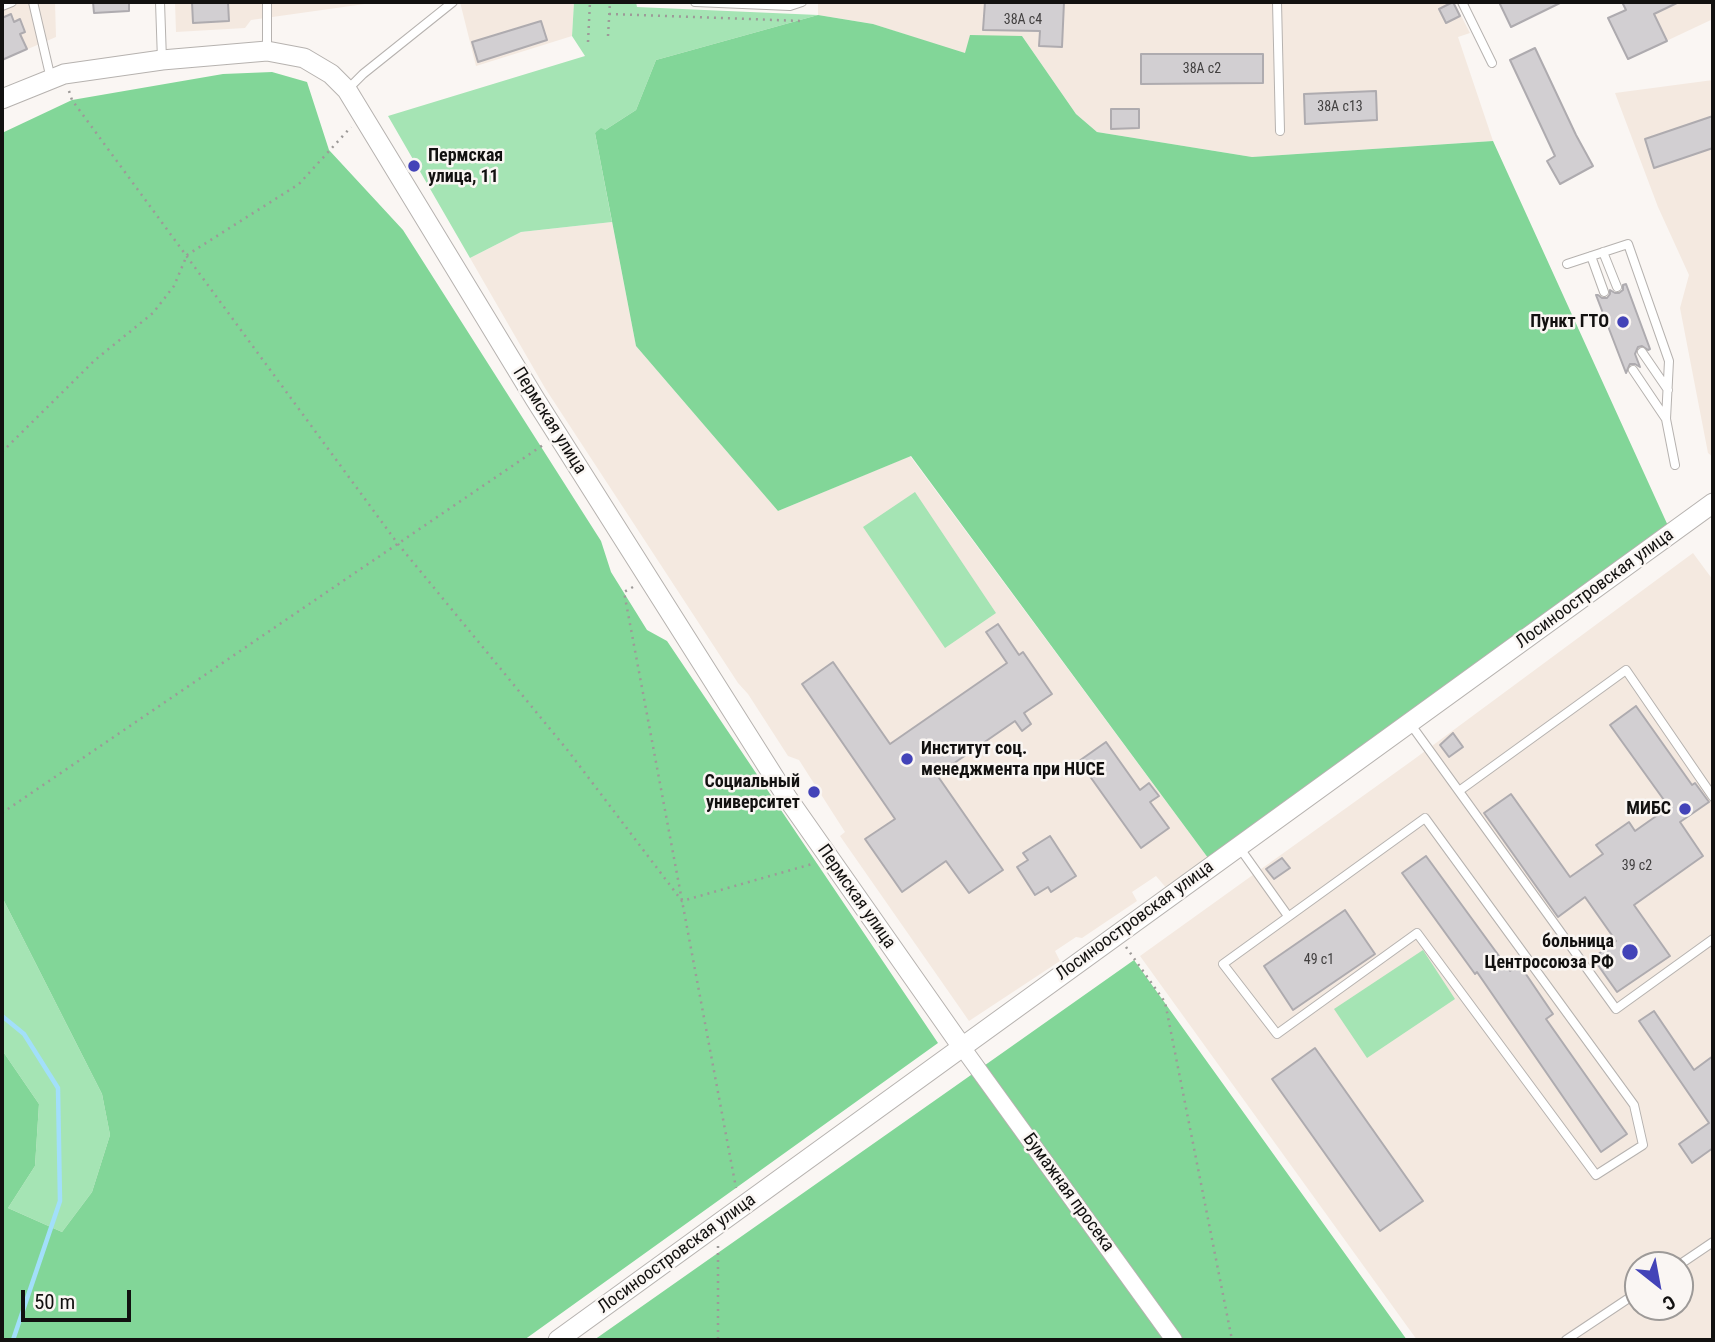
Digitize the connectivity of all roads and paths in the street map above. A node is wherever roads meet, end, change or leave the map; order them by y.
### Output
1 (12, 2) edge
2 (33, 2) edge
3 (160, 2) edge
4 (267, 2) edge
5 (453, 2) edge
6 (590, 2) edge
7 (610, 2) edge
8 (695, 2) edge
9 (802, 2) edge
10 (1277, 2) edge
11 (1462, 2) edge
12 (2, 6) edge
13 (609, 14) junction
14 (803, 21) dead end
15 (608, 36) dead end
16 (589, 42) dead end
17 (267, 51) junction
18 (163, 60) junction
19 (1492, 63) dead end
20 (51, 79) junction
21 (347, 90) junction
22 (2, 99) edge
23 (72, 100) dead end
24 (360, 112) junction
25 (1280, 131) dead end
26 (1604, 252) junction
27 (187, 256) junction
28 (1591, 256) junction
29 (1567, 264) dead end
30 (1617, 287) dead end
31 (1604, 292) dead end
32 (1642, 352) dead end
33 (1633, 370) dead end
34 (1668, 390) junction
35 (1666, 419) junction
36 (558, 437) junction
37 (2, 452) edge
38 (1675, 466) dead end
39 (1713, 503) edge
40 (398, 544) junction
41 (648, 578) junction
42 (1409, 722) junction
43 (1459, 791) junction
44 (1713, 797) edge
45 (2, 813) edge
46 (1238, 846) junction
47 (830, 859) junction
48 (682, 901) junction
49 (1288, 916) junction
50 (1117, 935) junction
51 (1713, 939) edge
52 (962, 1047) junction
53 (736, 1188) dead end
54 (717, 1225) junction
55 (1713, 1242) edge
56 (1694, 1255) edge
57 (1624, 1301) edge
58 (558, 1340) edge
59 (718, 1340) edge
60 (1174, 1340) edge
61 (1232, 1340) edge
62 (1566, 1340) edge

1 - 12 lane
2 - 20 lane
3 - 18 lane
4 - 17 lane
5 - 21 lane
6 - 16 path
7 - 13 path
8 - 9 lane
10 - 25 lane
11 - 19 lane
13 - 14 path
13 - 15 path
17 - 18 street, Пермская улица
17 - 21 street, Пермская улица
18 - 20 street, Пермская улица
20 - 22 street, Пермская улица
21 - 24 street, Пермская улица
23 - 27 path
24 - 27 path
24 - 36 street, Пермская улица
26 - 28 lane
26 - 30 lane
26 - 34 lane
27 - 37 path
27 - 40 path
28 - 29 lane
28 - 31 lane
32 - 34 lane
33 - 35 lane
34 - 35 lane
35 - 38 lane
36 - 40 path
36 - 41 street, Пермская улица
39 - 42 street, Лосиноостровская улица
40 - 45 path
40 - 48 path
41 - 47 street, Пермская улица
41 - 48 path
42 - 43 lane
42 - 46 street, Лосиноостровская улица
43 - 44 lane
43 - 51 lane
46 - 49 lane
46 - 50 street, Лосиноостровская улица
47 - 48 path
47 - 52 street, Пермская улица
48 - 53 path
49 - 49 lane
50 - 52 street, Лосиноостровская улица
50 - 61 path
52 - 54 street, Лосиноостровская улица
52 - 60 street, Бумажная просека
54 - 58 street, Лосиноостровская улица
54 - 59 path
55 - 56 lane
57 - 62 lane

